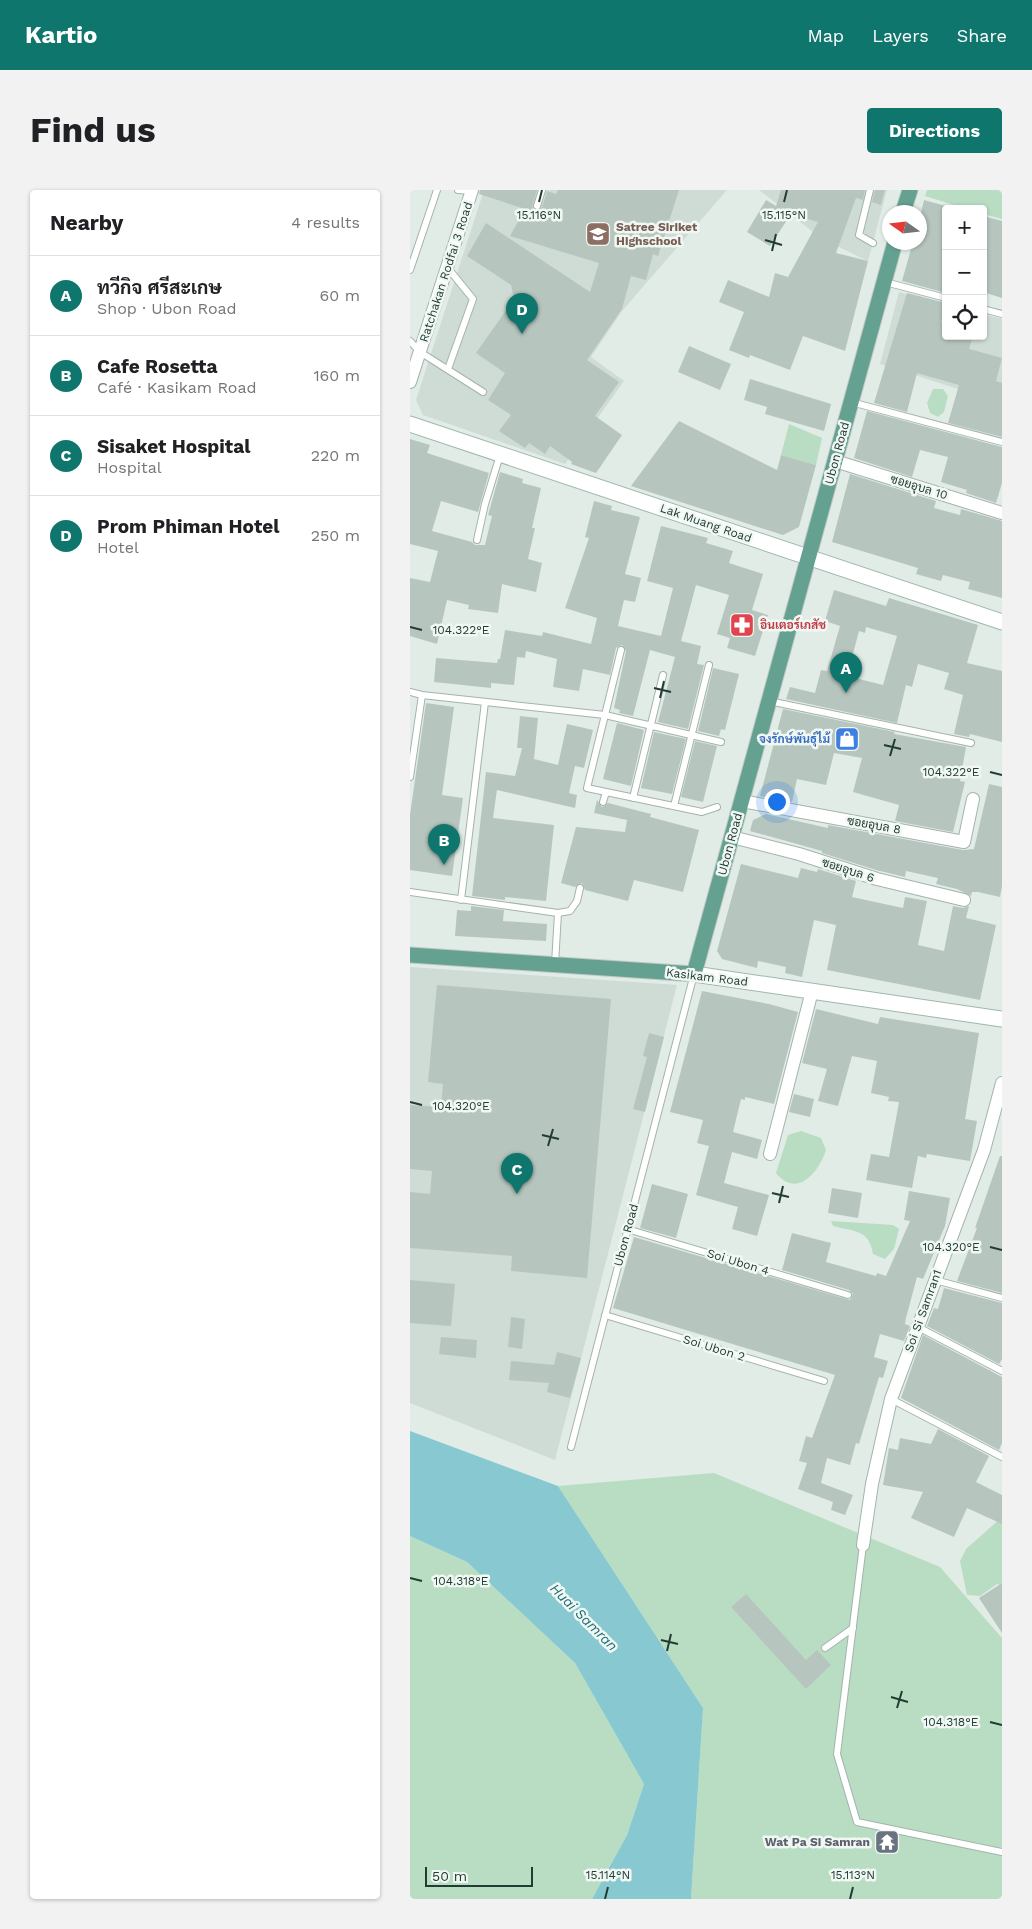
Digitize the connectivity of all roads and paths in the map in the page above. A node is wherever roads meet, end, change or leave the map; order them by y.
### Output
1 (437, 190) edge
2 (458, 190) edge
3 (542, 190) edge
4 (870, 190) edge
5 (910, 190) edge
6 (472, 191) edge
7 (906, 205) edge
8 (537, 206) dead end
9 (873, 243) dead end
10 (893, 250) edge
11 (447, 267) junction
12 (410, 270) edge
13 (884, 282) junction
14 (942, 297) edge
15 (987, 310) edge
16 (1002, 314) edge
17 (410, 341) edge
18 (420, 352) junction
19 (448, 370) junction
20 (410, 382) edge
21 (484, 392) dead end
22 (851, 402) junction
23 (410, 424) edge
24 (1002, 442) edge
25 (500, 455) junction
26 (835, 461) junction
27 (1002, 513) edge
28 (477, 540) dead end
29 (809, 558) junction
30 (1002, 622) edge
31 (621, 650) dead end
32 (709, 665) dead end
33 (663, 675) dead end
34 (410, 692) edge
35 (422, 695) junction
36 (769, 701) junction
37 (484, 702) junction
38 (605, 715) junction
39 (651, 726) junction
40 (691, 736) junction
41 (720, 742) dead end
42 (971, 743) dead end
43 (410, 777) edge
44 (606, 792) junction
45 (633, 798) junction
46 (974, 799) dead end
47 (742, 801) junction
48 (603, 802) dead end
49 (674, 806) junction
50 (717, 807) dead end
51 (732, 837) junction
52 (580, 888) dead end
53 (410, 892) edge
54 (461, 900) junction
55 (964, 900) dead end
56 (558, 913) junction
57 (410, 955) edge
58 (555, 964) junction
59 (694, 974) junction
60 (812, 991) junction
61 (1002, 1019) edge
62 (1002, 1083) edge
63 (770, 1154) dead end
64 (627, 1229) junction
65 (935, 1280) junction
66 (848, 1295) dead end
67 (1002, 1298) edge
68 (605, 1315) junction
69 (918, 1327) junction
70 (1002, 1371) edge
71 (824, 1381) dead end
72 (891, 1399) junction
73 (571, 1447) dead end
74 (1002, 1457) edge
75 (863, 1545) joint
76 (853, 1628) junction
77 (825, 1648) dead end
78 (1002, 1852) edge

1 - 12 lane
2 - 6 lane
3 - 8 lane
4 - 9 lane
5 - 7 main road
6 - 11 street, Ratchakan Rodfai 3 Road
10 - 13 main road, Ubon Road
11 - 18 street, Ratchakan Rodfai 3 Road
11 - 19 lane
13 - 14 lane
13 - 22 main road, Ubon Road
15 - 16 lane
17 - 18 lane
18 - 19 lane
18 - 20 street, Ratchakan Rodfai 3 Road
19 - 21 lane
22 - 24 lane
22 - 26 main road, Ubon Road
23 - 25 street, Lak Muang Road
25 - 28 lane
25 - 29 street, Lak Muang Road
26 - 27 street, ซอยอุบล 10
26 - 29 main road, Ubon Road
29 - 30 street, Lak Muang Road
29 - 36 main road, Ubon Road
31 - 38 lane
32 - 40 lane
33 - 39 lane
34 - 35 lane
35 - 37 lane
35 - 43 lane
36 - 42 lane
36 - 47 main road, Ubon Road
37 - 38 lane
37 - 54 lane
38 - 39 lane
38 - 44 lane
39 - 40 lane
39 - 45 lane
40 - 41 lane
40 - 49 lane
44 - 45 lane
44 - 48 lane
45 - 49 lane
46 - 47 street, ซอยอุบล 8
47 - 51 main road, Ubon Road
49 - 50 lane
51 - 55 street, ซอยอุบล 6
51 - 59 main road, Ubon Road
52 - 56 lane
53 - 54 lane
54 - 56 lane
56 - 58 lane
57 - 58 main road, Kasikam Road
58 - 59 main road, Kasikam Road
59 - 60 street, Kasikam Road
59 - 64 lane, Ubon Road
60 - 61 street, Kasikam Road
60 - 63 street
62 - 65 street, Soi Si Samran1
64 - 66 lane, Soi Ubon 4
64 - 68 lane, Ubon Road
65 - 67 lane
65 - 69 street, Soi Si Samran1
68 - 71 lane, Soi Ubon 2
68 - 73 lane, Ubon Road
69 - 70 lane
69 - 72 street, Soi Si Samran1
72 - 74 lane
72 - 75 street, Soi Si Samran1
75 - 76 lane
76 - 77 lane
76 - 78 lane

